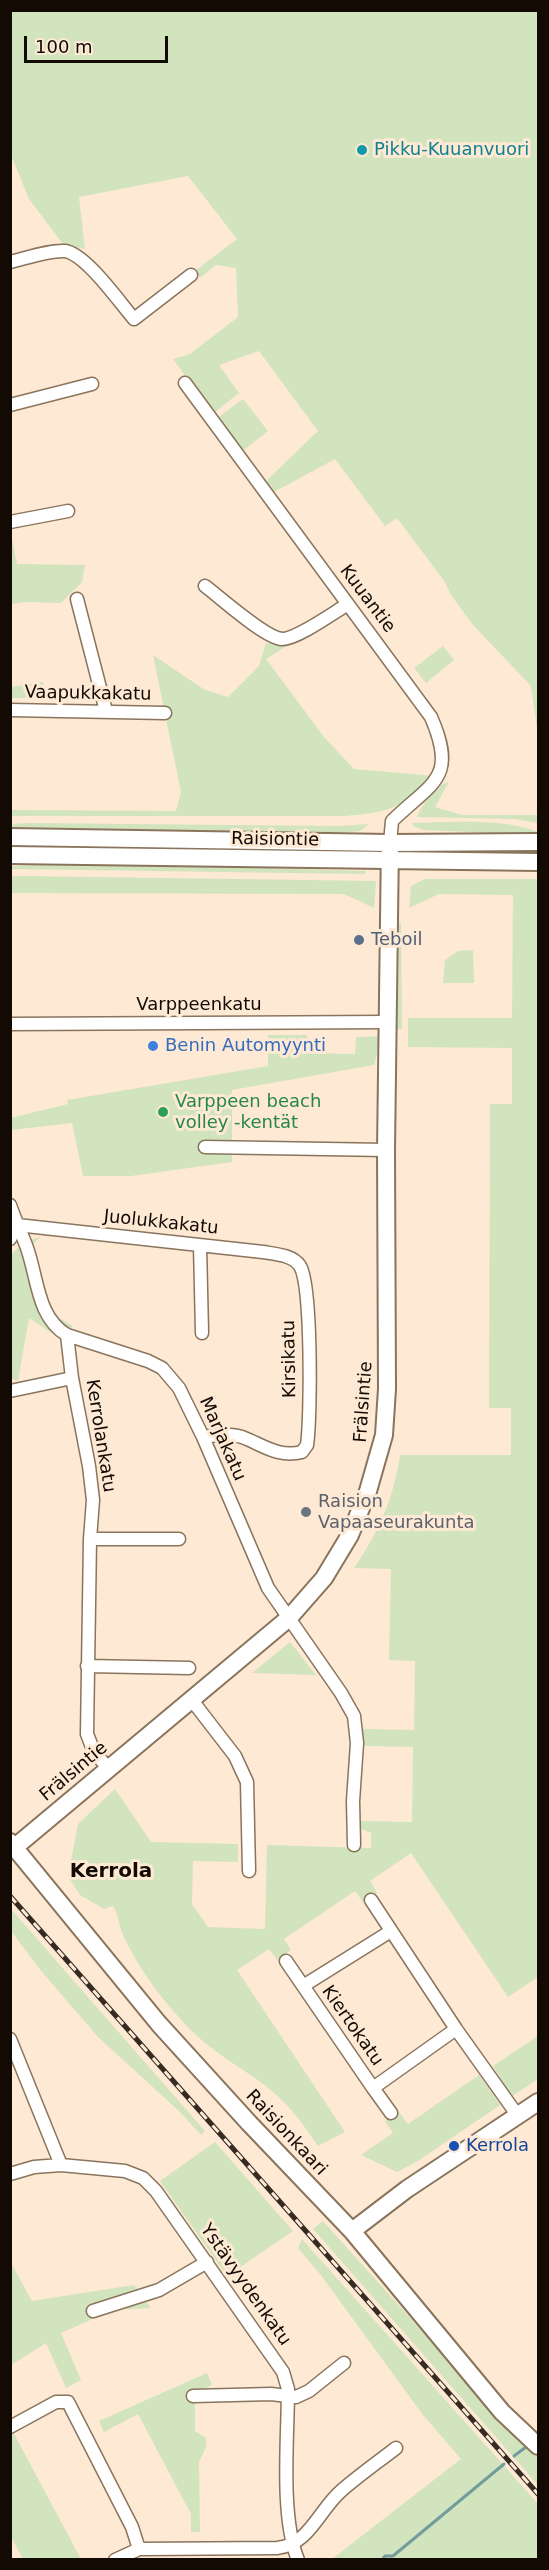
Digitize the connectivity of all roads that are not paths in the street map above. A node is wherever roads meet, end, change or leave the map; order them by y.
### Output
1 (10, 262) edge
2 (191, 275) dead end
3 (185, 383) dead end
4 (92, 384) dead end
5 (10, 405) edge
6 (68, 511) dead end
7 (10, 522) edge
8 (205, 586) dead end
9 (77, 598) dead end
10 (348, 604) junction
11 (10, 710) edge
12 (106, 711) junction
13 (165, 713) dead end
14 (10, 837) edge
15 (538, 842) edge
16 (390, 843) junction
17 (10, 855) edge
18 (389, 861) junction
19 (538, 862) edge
20 (388, 1022) junction
21 (10, 1024) edge
22 (205, 1147) dead end
23 (386, 1150) junction
24 (10, 1204) edge
25 (17, 1225) junction
26 (10, 1239) edge
27 (200, 1245) junction
28 (299, 1264) joint
29 (202, 1333) dead end
30 (68, 1335) junction
31 (72, 1378) junction
32 (10, 1391) edge
33 (203, 1437) junction
34 (90, 1539) junction
35 (179, 1539) dead end
36 (289, 1618) junction
37 (87, 1666) junction
38 (189, 1668) dead end
39 (191, 1699) junction
40 (109, 1769) junction
41 (13, 1845) edge
42 (354, 1845) dead end
43 (249, 1871) dead end
44 (371, 1900) dead end
45 (391, 1931) junction
46 (286, 1961) dead end
47 (303, 1986) junction
48 (456, 2029) junction
49 (10, 2039) edge
50 (373, 2088) junction
51 (538, 2102) edge
52 (390, 2113) dead end
53 (518, 2116) junction
54 (61, 2165) junction
55 (10, 2174) edge
56 (350, 2229) junction
57 (207, 2262) junction
58 (93, 2311) dead end
59 (344, 2363) dead end
60 (193, 2396) dead end
61 (288, 2397) junction
62 (10, 2427) edge
63 (538, 2446) edge
64 (396, 2448) dead end
65 (292, 2545) junction
66 (139, 2549) junction
67 (192, 2554) edge
68 (115, 2559) edge
69 (298, 2559) edge

1 - 2 street
3 - 10 street, Kuuantie
4 - 5 street
6 - 7 street
8 - 10 street
9 - 12 street
10 - 16 street, Kuuantie
11 - 12 street, Vaapukkakatu
12 - 13 street, Vaapukkakatu
14 - 16 main road, Raisiontie
15 - 16 main road, Raisiontie
16 - 18 main road, Frälsintie
17 - 18 main road, Raisiontie
18 - 19 main road, Raisiontie
18 - 20 main road, Frälsintie
20 - 21 street, Varppeenkatu
20 - 23 main road, Frälsintie
22 - 23 street
23 - 36 main road, Frälsintie
24 - 25 street
25 - 26 street
25 - 27 street, Juolukkakatu
25 - 30 street
27 - 28 street, Juolukkakatu
27 - 29 street
28 - 33 street, Kirsikatu
30 - 31 street, Kerrolankatu
30 - 33 street, Marjakatu
31 - 32 street
31 - 34 street, Kerrolankatu
33 - 36 street, Marjakatu
34 - 35 street
34 - 37 street, Kerrolankatu
36 - 39 main road, Frälsintie
36 - 42 street, Marjakatu
37 - 38 street
37 - 40 street, Kerrolankatu
39 - 40 main road, Frälsintie
39 - 43 street
40 - 41 main road, Frälsintie
41 - 56 main road, Raisionkaari
44 - 45 street
45 - 47 street, Kiertokatu
45 - 48 street
46 - 47 street
47 - 50 street, Kiertokatu
48 - 50 street, Kiertokatu
48 - 53 street
49 - 54 street
50 - 52 street
51 - 53 main road
53 - 56 main road
54 - 55 street, Ystävyydenkatu
54 - 57 street, Ystävyydenkatu
56 - 63 main road, Raisionkaari
57 - 58 street
57 - 61 street, Ystävyydenkatu
59 - 61 street
60 - 61 street
61 - 65 street, Ystävyydenkatu
62 - 66 street
64 - 65 street
65 - 67 street
65 - 69 street, Ystävyydenkatu
66 - 67 street
66 - 68 street

